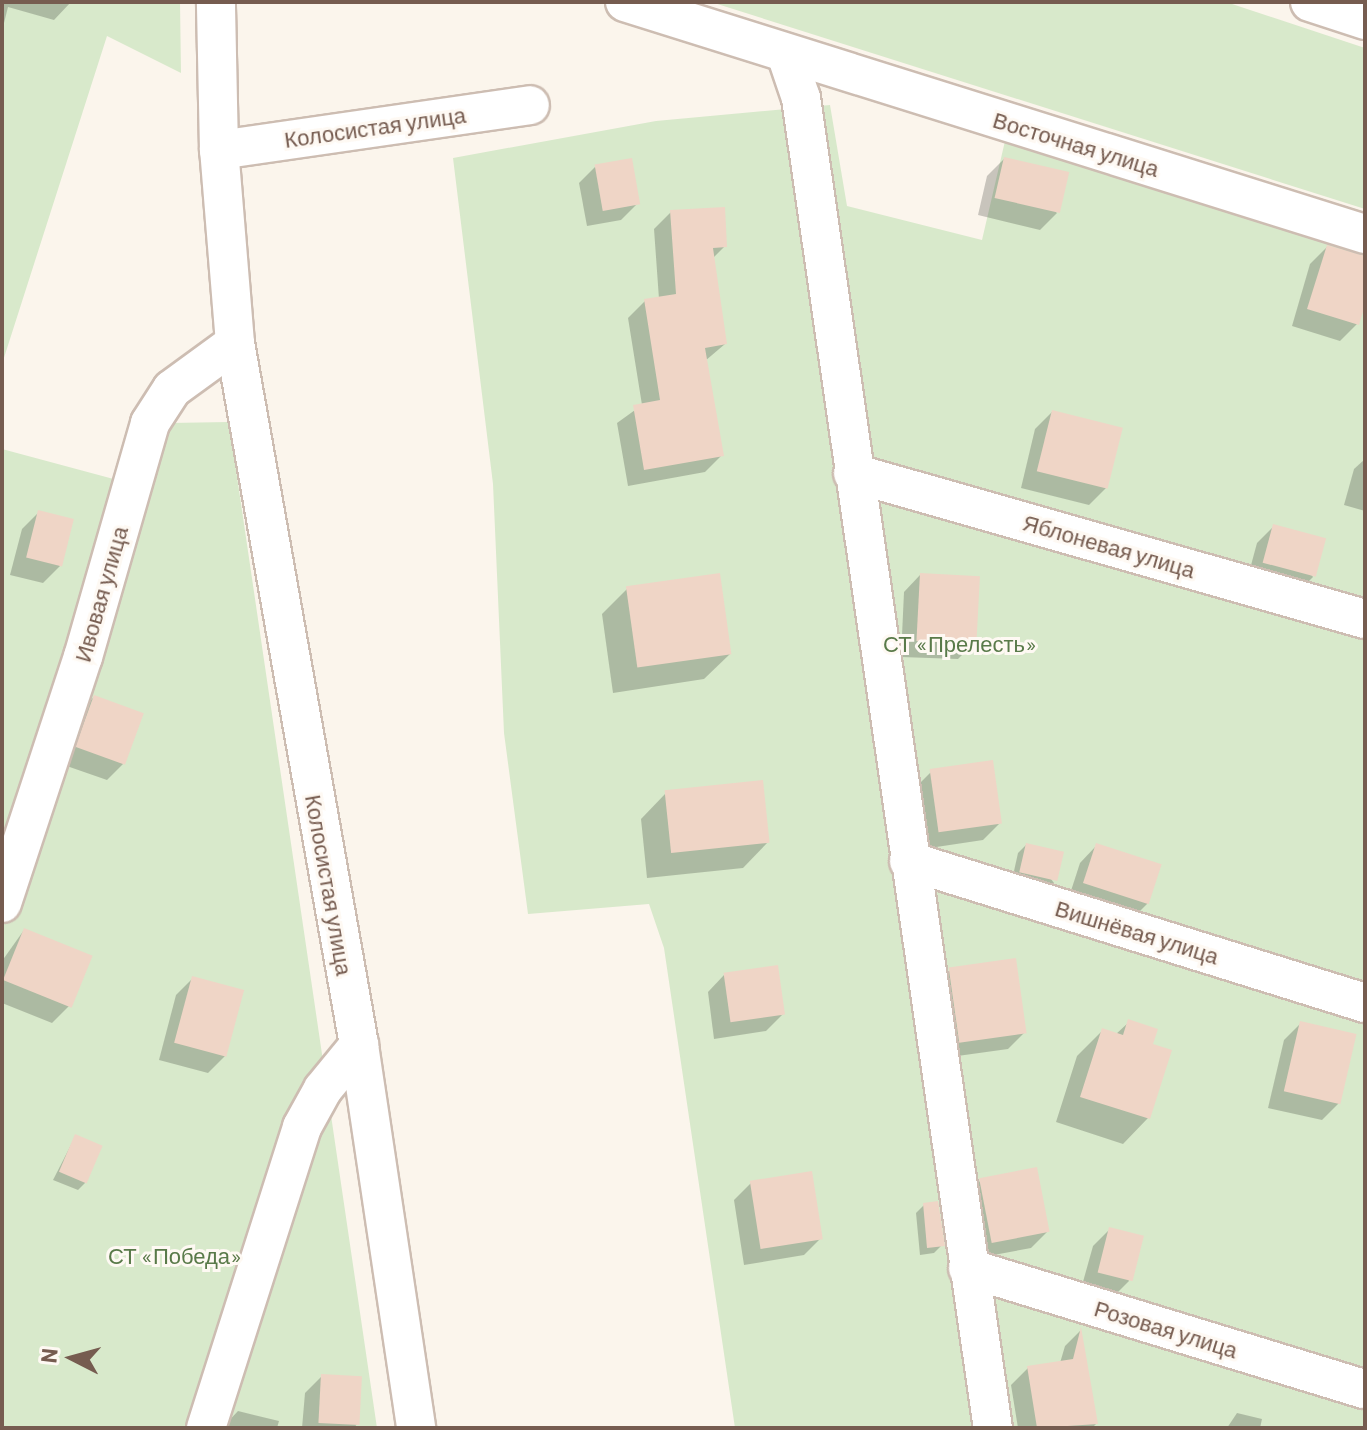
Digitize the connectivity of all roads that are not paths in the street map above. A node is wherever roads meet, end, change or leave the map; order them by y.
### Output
1 (216, 2) edge
2 (625, 2) edge
3 (1310, 2) edge
4 (1365, 20) edge
5 (786, 54) junction
6 (530, 105) dead end
7 (219, 150) junction
8 (1365, 234) edge
9 (234, 330) junction
10 (853, 473) junction
11 (1365, 619) edge
12 (909, 861) junction
13 (2, 903) edge
14 (1365, 1003) edge
15 (359, 1045) junction
16 (968, 1268) junction
17 (1365, 1389) edge
18 (206, 1428) edge
19 (416, 1428) edge
20 (993, 1428) edge

1 - 7 street, Колосистая улица
2 - 5 street, Восточная улица
3 - 4 street
5 - 8 street, Восточная улица
5 - 10 street
6 - 7 street, Колосистая улица
7 - 9 street, Колосистая улица
9 - 13 street, Ивовая улица
9 - 15 street, Колосистая улица
10 - 11 street, Яблоневая улица
10 - 12 street
12 - 14 street, Вишнёвая улица
12 - 16 street
15 - 18 street
15 - 19 street, Колосистая улица
16 - 17 street, Розовая улица
16 - 20 street

